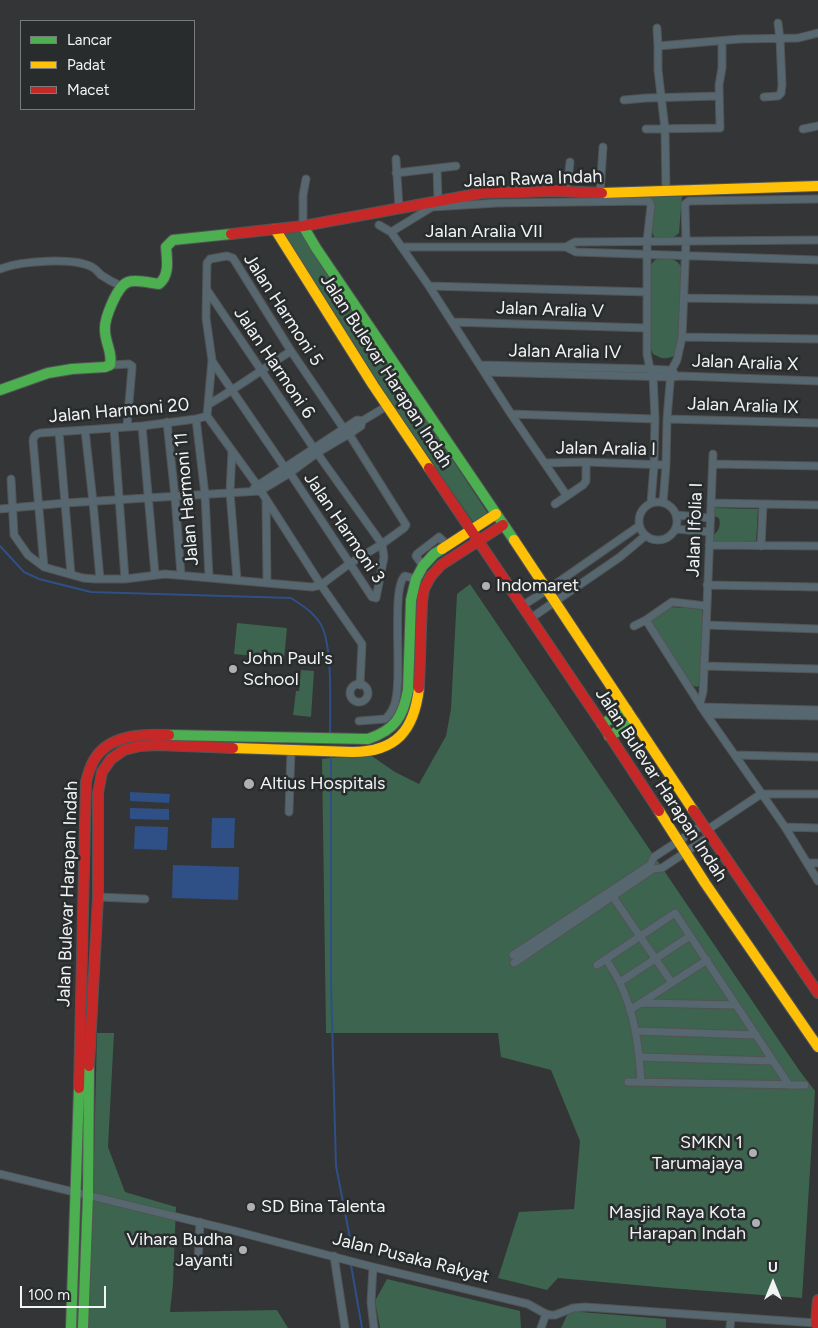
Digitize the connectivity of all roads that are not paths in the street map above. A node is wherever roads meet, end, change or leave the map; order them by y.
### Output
1 (778, 24) dead end
2 (656, 28) dead end
3 (818, 33) edge
4 (780, 39) junction
5 (722, 41) junction
6 (658, 46) junction
7 (720, 96) junction
8 (764, 97) dead end
9 (661, 98) junction
10 (624, 100) dead end
11 (818, 126) edge
12 (646, 129) dead end
13 (665, 129) junction
14 (803, 129) dead end
15 (603, 147) dead end
16 (396, 159) dead end
17 (570, 162) dead end
18 (456, 166) dead end
19 (437, 168) junction
20 (396, 173) junction
21 (306, 180) dead end
22 (818, 186) edge
23 (567, 191) junction
24 (666, 191) junction
25 (600, 193) junction
26 (818, 199) edge
27 (438, 201) junction
28 (399, 208) junction
29 (379, 225) dead end
30 (303, 226) junction
31 (275, 229) junction
32 (391, 232) junction
33 (647, 240) junction
34 (818, 240) edge
35 (686, 241) junction
36 (402, 247) junction
37 (566, 247) junction
38 (647, 253) junction
39 (685, 255) junction
40 (818, 260) edge
41 (0, 269) edge
42 (121, 286) junction
43 (429, 286) junction
44 (207, 290) junction
45 (647, 292) junction
46 (684, 298) junction
47 (818, 300) edge
48 (452, 322) junction
49 (647, 328) junction
50 (682, 337) junction
51 (818, 339) edge
52 (291, 351) junction
53 (212, 360) junction
54 (110, 365) junction
55 (480, 365) junction
56 (260, 370) junction
57 (484, 372) junction
58 (652, 372) junction
59 (671, 374) junction
60 (818, 381) edge
61 (0, 390) edge
62 (233, 390) junction
63 (209, 404) junction
64 (387, 406) junction
65 (511, 414) junction
66 (207, 416) junction
67 (655, 418) junction
68 (196, 419) junction
69 (668, 419) junction
70 (167, 422) junction
71 (818, 423) edge
72 (127, 426) junction
73 (142, 426) junction
74 (114, 428) junction
75 (84, 430) junction
76 (59, 432) junction
77 (346, 432) junction
78 (232, 450) junction
79 (315, 450) junction
80 (713, 454) dead end
81 (586, 462) junction
82 (546, 463) junction
83 (713, 464) junction
84 (654, 465) junction
85 (666, 465) junction
86 (818, 466) edge
87 (288, 470) junction
88 (11, 479) dead end
89 (258, 488) junction
90 (230, 492) junction
91 (204, 495) junction
92 (567, 496) junction
93 (175, 497) junction
94 (148, 498) junction
95 (120, 500) junction
96 (266, 500) junction
97 (93, 502) junction
98 (65, 503) junction
99 (651, 503) junction
100 (663, 503) junction
101 (711, 503) junction
102 (555, 504) dead end
103 (763, 504) junction
104 (818, 505) edge
105 (39, 506) junction
106 (12, 508) junction
107 (0, 509) edge
108 (496, 514) junction
109 (676, 515) junction
110 (710, 518) junction
111 (503, 525) junction
112 (639, 526) junction
113 (676, 529) junction
114 (471, 530) junction
115 (710, 532) junction
116 (645, 536) junction
117 (478, 541) junction
118 (382, 544) junction
119 (709, 545) junction
120 (761, 546) junction
121 (818, 546) edge
122 (349, 564) junction
123 (44, 567) junction
124 (71, 574) junction
125 (155, 574) junction
126 (181, 575) junction
127 (209, 577) junction
128 (100, 579) junction
129 (125, 579) junction
130 (416, 579) junction
131 (237, 580) junction
132 (267, 582) junction
133 (321, 585) junction
134 (707, 585) junction
135 (818, 587) edge
136 (547, 590) junction
137 (398, 599) junction
138 (411, 600) junction
139 (555, 601) junction
140 (522, 606) junction
141 (706, 606) junction
142 (531, 618) junction
143 (646, 620) junction
144 (706, 625) junction
145 (634, 626) dead end
146 (818, 629) edge
147 (704, 666) junction
148 (818, 669) edge
149 (360, 685) dead end
150 (402, 690) junction
151 (701, 705) junction
152 (627, 710) junction
153 (818, 710) edge
154 (706, 714) junction
155 (818, 716) edge
156 (387, 718) junction
157 (359, 721) dead end
158 (634, 722) junction
159 (602, 724) junction
160 (394, 726) junction
161 (609, 736) junction
162 (253, 737) junction
163 (162, 740) junction
164 (253, 748) junction
165 (291, 750) junction
166 (735, 755) junction
167 (818, 758) edge
168 (761, 794) junction
169 (818, 794) edge
170 (289, 812) dead end
171 (785, 827) junction
172 (818, 828) edge
173 (706, 830) junction
174 (678, 841) junction
175 (685, 852) junction
176 (808, 862) junction
177 (818, 863) edge
178 (651, 867) junction
179 (818, 881) edge
180 (611, 894) junction
181 (98, 897) junction
182 (145, 899) dead end
183 (640, 936) junction
184 (690, 936) junction
185 (514, 959) dead end
186 (606, 959) junction
187 (656, 959) junction
188 (706, 960) junction
189 (597, 965) dead end
190 (620, 982) junction
191 (672, 982) junction
192 (818, 993) edge
193 (641, 1003) junction
194 (736, 1005) junction
195 (630, 1010) junction
196 (636, 1031) junction
197 (756, 1035) junction
198 (818, 1047) edge
199 (639, 1056) junction
200 (773, 1061) junction
201 (628, 1082) dead end
202 (640, 1082) junction
203 (789, 1085) junction
204 (805, 1085) dead end
205 (0, 1174) edge
206 (76, 1192) junction
207 (88, 1195) junction
208 (200, 1222) junction
209 (334, 1256) junction
210 (198, 1263) dead end
211 (373, 1267) junction
212 (818, 1300) edge
213 (817, 1308) edge
214 (546, 1314) junction
215 (731, 1317) junction
216 (817, 1323) edge
217 (71, 1328) edge
218 (83, 1328) edge
219 (345, 1328) edge
220 (374, 1328) edge
221 (541, 1328) edge
222 (730, 1328) edge

1 - 4 street
2 - 6 street
3 - 4 street
4 - 5 street
4 - 8 street
5 - 6 street
5 - 7 street
6 - 9 street
7 - 9 street
7 - 13 street
9 - 10 street
9 - 13 street
11 - 14 street
12 - 13 street
13 - 24 street
15 - 25 street
16 - 20 street
17 - 23 street
18 - 19 street
19 - 20 street
19 - 27 street
20 - 28 street
21 - 30 street
22 - 24 street, Jalan Rawa Indah
23 - 25 street, Jalan Rawa Indah
23 - 27 street, Jalan Rawa Indah
24 - 25 street, Jalan Rawa Indah
26 - 35 street
27 - 28 street, Jalan Rawa Indah
28 - 30 street, Jalan Rawa Indah
29 - 32 street
30 - 31 street, Jalan Rawa Indah
30 - 108 street, Jalan Bulevar Harapan Indah
31 - 42 street, Jalan Rawa Indah
31 - 64 street, Jalan Bulevar Harapan Indah
32 - 33 street
32 - 36 street
33 - 35 street, Jalan Aralia VII
33 - 37 street, Jalan Aralia VII
33 - 38 street
34 - 35 street, Jalan Aralia VII
35 - 39 street
36 - 37 street, Jalan Aralia VII
36 - 43 street
37 - 38 street, Jalan Aralia VII
38 - 39 street, Jalan Aralia VII
38 - 45 street
39 - 40 street, Jalan Aralia VII
39 - 46 street
41 - 42 street
42 - 54 street
43 - 45 street
43 - 48 street
44 - 52 street, Jalan Harmoni 5
44 - 53 street, Jalan Harmoni 5
44 - 56 street, Jalan Harmoni 6
45 - 49 street
46 - 47 street
46 - 50 street
48 - 49 street, Jalan Aralia V
48 - 55 street
49 - 58 street
50 - 51 street
50 - 59 street
52 - 56 street
52 - 77 street, Jalan Harmoni 5
53 - 62 street, Jalan Harmoni 3
53 - 63 street, Jalan Harmoni 5
54 - 61 street
54 - 72 street
55 - 57 street
55 - 58 street, Jalan Aralia IV
56 - 62 street
56 - 79 street, Jalan Harmoni 6
57 - 58 street
57 - 65 street
58 - 59 street
58 - 67 street
59 - 60 street, Jalan Aralia X
59 - 69 street
62 - 63 street
62 - 87 street, Jalan Harmoni 3
63 - 66 street, Jalan Harmoni 5
64 - 77 street
64 - 114 street, Jalan Bulevar Harapan Indah
65 - 67 street
65 - 82 street
66 - 68 street, Jalan Harmoni 20
66 - 78 street
67 - 84 street
68 - 70 street, Jalan Harmoni 20
68 - 91 street, Jalan Harmoni 11
69 - 71 street, Jalan Aralia IX
69 - 85 street
70 - 73 street, Jalan Harmoni 20
70 - 93 street
72 - 73 street, Jalan Harmoni 20
72 - 74 street, Jalan Harmoni 20
73 - 94 street
74 - 75 street, Jalan Harmoni 20
74 - 95 street
75 - 76 street, Jalan Harmoni 20
75 - 97 street
76 - 98 street
76 - 105 street, Jalan Harmoni 20
77 - 79 street
77 - 118 street, Jalan Harmoni 5
78 - 89 street
78 - 90 street
79 - 87 street
79 - 118 street, Jalan Harmoni 6
80 - 83 street, Jalan Ifolia I
81 - 82 street, Jalan Aralia I
81 - 84 street, Jalan Aralia I
81 - 92 street
82 - 92 street
83 - 86 street
83 - 101 street, Jalan Ifolia I
84 - 85 street, Jalan Aralia I
84 - 99 street
85 - 100 street
87 - 89 street
87 - 122 street, Jalan Harmoni 3
88 - 106 street
89 - 90 street
89 - 96 street
90 - 91 street
90 - 131 street
91 - 93 street
91 - 127 street, Jalan Harmoni 11
92 - 102 street
93 - 94 street
93 - 126 street
94 - 95 street
94 - 125 street
95 - 97 street
95 - 129 street
96 - 132 street
96 - 133 street
97 - 98 street
97 - 128 street
98 - 105 street
98 - 124 street
99 - 100 street
99 - 112 street
100 - 109 street
101 - 103 street
101 - 110 street, Jalan Ifolia I
103 - 104 street
103 - 120 street
105 - 106 street
105 - 123 street
106 - 107 street
106 - 123 street
108 - 111 street, Jalan Bulevar Harapan Indah
108 - 114 street
109 - 110 street
109 - 113 street
110 - 115 street, Jalan Ifolia I
111 - 117 street, Jalan Bulevar Harapan Indah
111 - 136 street, Jalan Bulevar Harapan Indah
112 - 116 street
112 - 136 street
113 - 115 street
113 - 116 street
114 - 117 street, Jalan Bulevar Harapan Indah
114 - 130 street
115 - 119 street, Jalan Ifolia I
116 - 139 street
117 - 140 street, Jalan Bulevar Harapan Indah
117 - 165 street, Jalan Bulevar Harapan Indah
118 - 122 street
118 - 122 street, Jalan Harmoni 3
119 - 120 street
119 - 134 street, Jalan Ifolia I
120 - 121 street
122 - 133 street
123 - 124 street
124 - 128 street
125 - 126 street
125 - 129 street
126 - 127 street
127 - 131 street
128 - 129 street
130 - 137 street
130 - 138 street
131 - 132 street
132 - 133 street
133 - 149 street
134 - 135 street
134 - 141 street, Jalan Ifolia I
136 - 139 street, Jalan Bulevar Harapan Indah
136 - 140 street
137 - 138 street
137 - 150 street
138 - 150 street
139 - 142 street
139 - 152 street, Jalan Bulevar Harapan Indah
140 - 142 street, Jalan Bulevar Harapan Indah
141 - 143 street
141 - 144 street, Jalan Ifolia I
142 - 159 street, Jalan Bulevar Harapan Indah
143 - 145 street
143 - 151 street
144 - 146 street
144 - 147 street, Jalan Ifolia I
147 - 148 street
147 - 151 street, Jalan Ifolia I
150 - 156 street
150 - 160 street
151 - 153 street
151 - 154 street
152 - 158 street, Jalan Bulevar Harapan Indah
152 - 159 street
154 - 155 street
154 - 166 street
156 - 157 street
156 - 160 street
158 - 161 street
158 - 173 street, Jalan Bulevar Harapan Indah
159 - 161 street, Jalan Bulevar Harapan Indah
160 - 162 street, Jalan Bulevar Harapan Indah
161 - 174 street, Jalan Bulevar Harapan Indah
162 - 163 street, Jalan Bulevar Harapan Indah
162 - 164 street
163 - 164 street, Jalan Bulevar Harapan Indah
163 - 181 street, Jalan Bulevar Harapan Indah
163 - 206 street, Jalan Bulevar Harapan Indah
164 - 165 street, Jalan Bulevar Harapan Indah
165 - 170 street
166 - 167 street
166 - 168 street
168 - 169 street
168 - 171 street
168 - 173 street
171 - 172 street
171 - 176 street
173 - 174 street
173 - 175 street
173 - 192 street, Jalan Bulevar Harapan Indah
174 - 175 street, Jalan Bulevar Harapan Indah
174 - 178 street
175 - 178 street
175 - 198 street, Jalan Bulevar Harapan Indah
176 - 177 street
176 - 179 street
178 - 180 street
180 - 183 street
180 - 185 street
181 - 182 street
181 - 207 street, Jalan Bulevar Harapan Indah
183 - 184 street
183 - 186 street
183 - 187 street
184 - 187 street
184 - 188 street
186 - 189 street
186 - 190 street
187 - 190 street
187 - 191 street
188 - 191 street
188 - 194 street
190 - 195 street
191 - 193 street
193 - 194 street
193 - 195 street
194 - 197 street
195 - 196 street
196 - 197 street
196 - 199 street
197 - 200 street
199 - 200 street
199 - 202 street
200 - 203 street
201 - 202 street
202 - 203 street
203 - 204 street
205 - 206 street, Jalan Pusaka Rakyat
206 - 207 street, Jalan Pusaka Rakyat
206 - 217 street, Jalan Bulevar Harapan Indah
207 - 208 street, Jalan Pusaka Rakyat
207 - 218 street, Jalan Bulevar Harapan Indah
208 - 209 street, Jalan Pusaka Rakyat
208 - 210 street
209 - 211 street, Jalan Pusaka Rakyat
209 - 219 street
211 - 214 street, Jalan Pusaka Rakyat
211 - 220 street
212 - 213 street
213 - 216 street
214 - 215 street
214 - 221 street
215 - 216 street
215 - 222 street

